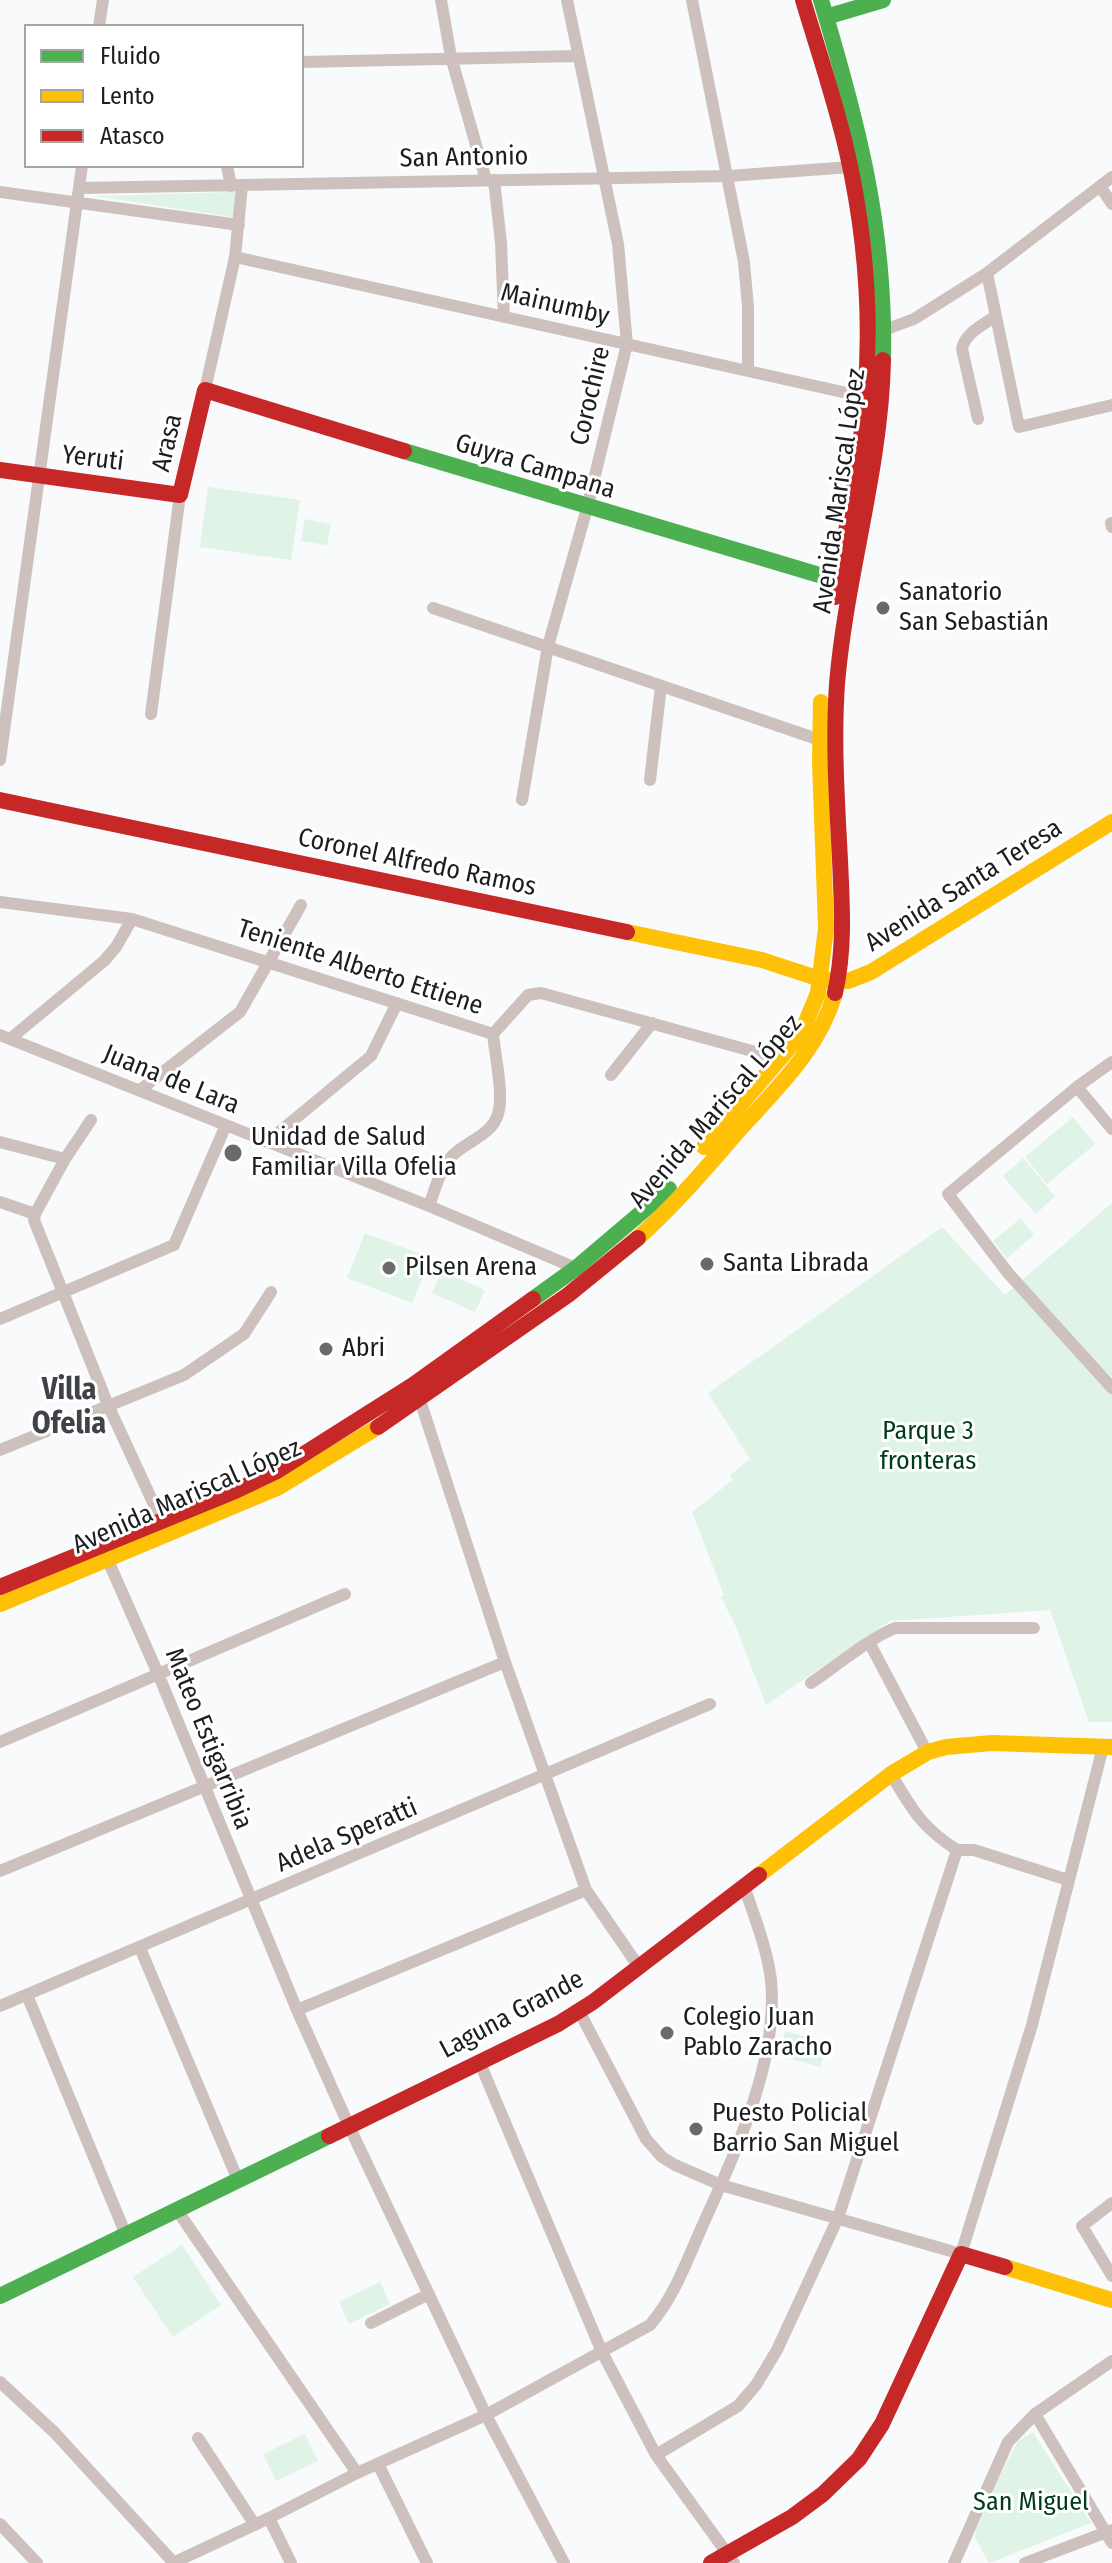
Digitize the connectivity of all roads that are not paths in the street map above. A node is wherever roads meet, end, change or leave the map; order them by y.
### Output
1 (103, 0) edge
2 (441, 0) edge
3 (567, 0) edge
4 (692, 0) edge
5 (803, 0) edge
6 (821, 0) edge
7 (883, 0) edge
8 (826, 17) junction
9 (99, 24) edge
10 (577, 56) junction
11 (451, 57) junction
12 (304, 62) edge
13 (850, 167) junction
14 (82, 168) edge
15 (228, 168) edge
16 (604, 176) junction
17 (729, 176) junction
18 (1112, 177) edge
19 (490, 180) junction
20 (237, 186) junction
21 (1100, 186) junction
22 (80, 188) junction
23 (0, 192) edge
24 (78, 203) junction
25 (1112, 204) edge
26 (239, 225) junction
27 (235, 257) junction
28 (987, 273) junction
29 (996, 316) junction
30 (504, 317) junction
31 (875, 333) junction
32 (627, 344) junction
33 (748, 371) junction
34 (205, 390) junction
35 (865, 397) junction
36 (1112, 405) edge
37 (978, 419) dead end
38 (0, 470) edge
39 (40, 476) junction
40 (180, 495) junction
41 (587, 508) junction
42 (845, 582) junction
43 (433, 608) dead end
44 (548, 646) junction
45 (661, 686) junction
46 (151, 714) dead end
47 (820, 740) junction
48 (0, 760) edge
49 (650, 780) dead end
50 (0, 800) edge
51 (522, 800) dead end
52 (1109, 830) edge
53 (0, 902) edge
54 (301, 905) dead end
55 (132, 919) junction
56 (268, 961) junction
57 (830, 982) junction
58 (397, 1003) junction
59 (652, 1023) junction
60 (493, 1034) junction
61 (5, 1037) edge
62 (781, 1059) junction
63 (1112, 1062) edge
64 (611, 1075) dead end
65 (1077, 1087) junction
66 (140, 1090) junction
67 (91, 1120) dead end
68 (226, 1125) junction
69 (1112, 1129) edge
70 (0, 1142) edge
71 (267, 1142) junction
72 (65, 1159) junction
73 (0, 1202) edge
74 (429, 1206) junction
75 (35, 1214) junction
76 (576, 1268) junction
77 (592, 1276) junction
78 (63, 1292) junction
79 (271, 1292) dead end
80 (0, 1319) edge
81 (1109, 1380) edge
82 (417, 1392) junction
83 (108, 1405) junction
84 (0, 1450) edge
85 (164, 1527) junction
86 (105, 1553) junction
87 (0, 1587) edge
88 (345, 1594) dead end
89 (0, 1604) edge
90 (1034, 1628) dead end
91 (870, 1644) junction
92 (505, 1662) junction
93 (159, 1676) junction
94 (811, 1683) dead end
95 (710, 1704) dead end
96 (0, 1742) edge
97 (1107, 1747) edge
98 (927, 1752) junction
99 (891, 1774) junction
100 (546, 1775) junction
101 (203, 1787) junction
102 (957, 1850) junction
103 (0, 1871) edge
104 (1068, 1880) junction
105 (744, 1886) junction
106 (586, 1890) junction
107 (251, 1901) junction
108 (140, 1948) junction
109 (639, 1967) junction
110 (27, 1995) junction
111 (0, 2006) edge
112 (297, 2010) junction
113 (579, 2011) junction
114 (479, 2061) junction
115 (349, 2126) junction
116 (238, 2180) junction
117 (721, 2185) junction
118 (1112, 2203) edge
119 (177, 2210) junction
120 (838, 2218) junction
121 (126, 2235) junction
122 (961, 2254) junction
123 (1112, 2276) edge
124 (429, 2294) junction
125 (0, 2296) edge
126 (1112, 2300) edge
127 (371, 2323) dead end
128 (602, 2352) junction
129 (1112, 2361) edge
130 (0, 2382) edge
131 (1035, 2414) junction
132 (486, 2415) junction
133 (198, 2438) dead end
134 (656, 2455) junction
135 (378, 2464) junction
136 (357, 2473) junction
137 (269, 2518) junction
138 (0, 2524) edge
139 (255, 2525) junction
140 (1110, 2536) edge
141 (731, 2559) edge
142 (37, 2563) edge
143 (174, 2563) edge
144 (291, 2563) edge
145 (427, 2563) edge
146 (564, 2563) edge
147 (711, 2563) edge
148 (954, 2563) edge
149 (1025, 2563) edge

1 - 9 street
2 - 11 street
3 - 10 street, Corochire
4 - 17 street
5 - 13 main road, Avenida Mariscal López
6 - 8 main road, Avenida Mariscal López
7 - 8 main road
8 - 31 main road, Avenida Mariscal López
10 - 11 street
10 - 16 street, Corochire
11 - 12 street
11 - 19 street
13 - 17 street, San Antonio
13 - 31 main road, Avenida Mariscal López
14 - 22 street
15 - 20 street, Arasa
16 - 17 street, San Antonio
16 - 19 street, San Antonio
16 - 32 street, Corochire
17 - 33 street
18 - 21 street
19 - 20 street, San Antonio
19 - 30 street
20 - 22 street, San Antonio
20 - 26 street, Arasa
21 - 25 street
21 - 28 street
22 - 24 street
23 - 24 street
24 - 26 street
24 - 39 street
26 - 27 street, Arasa
27 - 30 street, Mainumby
27 - 34 street, Arasa
28 - 29 street
28 - 31 street
29 - 36 street
29 - 37 street
30 - 32 street, Mainumby
31 - 35 main road, Avenida Mariscal López
31 - 42 main road, Avenida Mariscal López
32 - 33 street, Mainumby
32 - 41 street, Corochire
33 - 35 street, Mainumby
34 - 40 main road, Arasa
34 - 41 main road, Guyra Campana
35 - 42 main road, Avenida Mariscal López
38 - 39 main road, Yeruti
39 - 40 main road, Yeruti
39 - 48 street
40 - 46 street, Arasa
41 - 42 main road, Guyra Campana
41 - 44 street, Corochire
42 - 47 main road, Avenida Mariscal López
42 - 57 main road, Avenida Mariscal López
43 - 44 street
44 - 45 street
44 - 51 street, Corochire
45 - 47 street
45 - 49 street
47 - 57 main road, Avenida Mariscal López
50 - 57 main road, Coronel Alfredo Ramos
52 - 57 main road, Avenida Santa Teresa
53 - 55 street, Teniente Alberto Ettiene
54 - 56 street
55 - 56 street, Teniente Alberto Ettiene
55 - 61 street
56 - 58 street, Teniente Alberto Ettiene
56 - 66 street
57 - 62 main road, Avenida Mariscal López
57 - 77 main road, Avenida Mariscal López
58 - 60 street, Teniente Alberto Ettiene
58 - 71 street
59 - 60 street, Teniente Alberto Ettiene
59 - 62 street, Teniente Alberto Ettiene
59 - 64 street
60 - 74 street
61 - 66 street, Juana de Lara
62 - 76 main road, Avenida Mariscal López
63 - 65 street
65 - 69 street
65 - 81 street
66 - 68 street, Juana de Lara
67 - 72 street
68 - 71 street, Juana de Lara
68 - 78 street
70 - 72 street
71 - 74 street, Juana de Lara
72 - 75 street
73 - 75 street
74 - 76 street, Juana de Lara
75 - 78 street
76 - 77 street, Juana de Lara
76 - 82 main road, Avenida Mariscal López
77 - 82 main road, Avenida Mariscal López
78 - 80 street
78 - 83 street
79 - 83 street
82 - 85 main road, Avenida Mariscal López
82 - 92 street
83 - 84 street
83 - 85 street
85 - 86 main road, Avenida Mariscal López
86 - 87 main road, Avenida Mariscal López
86 - 89 main road, Avenida Mariscal López
86 - 93 street, Mateo Estigarribia
88 - 93 street
90 - 91 street
91 - 94 street
91 - 98 street
92 - 100 street
92 - 101 street
93 - 96 street
93 - 101 street, Mateo Estigarribia
95 - 100 street, Adela Speratti
97 - 98 main road, Laguna Grande
97 - 104 street
98 - 99 main road, Laguna Grande
99 - 102 street
99 - 105 main road, Laguna Grande
100 - 106 street
100 - 107 street, Adela Speratti
101 - 103 street
101 - 107 street, Mateo Estigarribia
102 - 104 street
102 - 120 street
104 - 122 street
105 - 109 main road, Laguna Grande
105 - 117 street
106 - 109 street
106 - 112 street
107 - 108 street, Adela Speratti
107 - 112 street, Mateo Estigarribia
108 - 110 street, Adela Speratti
108 - 116 street
109 - 113 main road, Laguna Grande
110 - 111 street, Adela Speratti
110 - 121 street
112 - 115 street, Mateo Estigarribia
113 - 114 main road, Laguna Grande
113 - 117 street
114 - 115 main road, Laguna Grande
114 - 128 street
115 - 116 main road, Laguna Grande
115 - 124 street, Mateo Estigarribia
116 - 119 main road, Laguna Grande
117 - 120 street
117 - 128 street
118 - 123 street
119 - 121 main road, Laguna Grande
119 - 136 street
120 - 122 street
120 - 134 street
121 - 125 main road, Laguna Grande
122 - 126 main road
122 - 141 main road
124 - 127 street
124 - 132 street, Mateo Estigarribia
128 - 132 street
128 - 134 street
129 - 131 street
130 - 143 street
131 - 140 street
131 - 148 street
132 - 135 street
132 - 146 street, Mateo Estigarribia
133 - 139 street
134 - 141 street
135 - 136 street
135 - 145 street
136 - 137 street
137 - 139 street
137 - 144 street
138 - 142 street
139 - 143 street
140 - 149 street
141 - 147 main road

